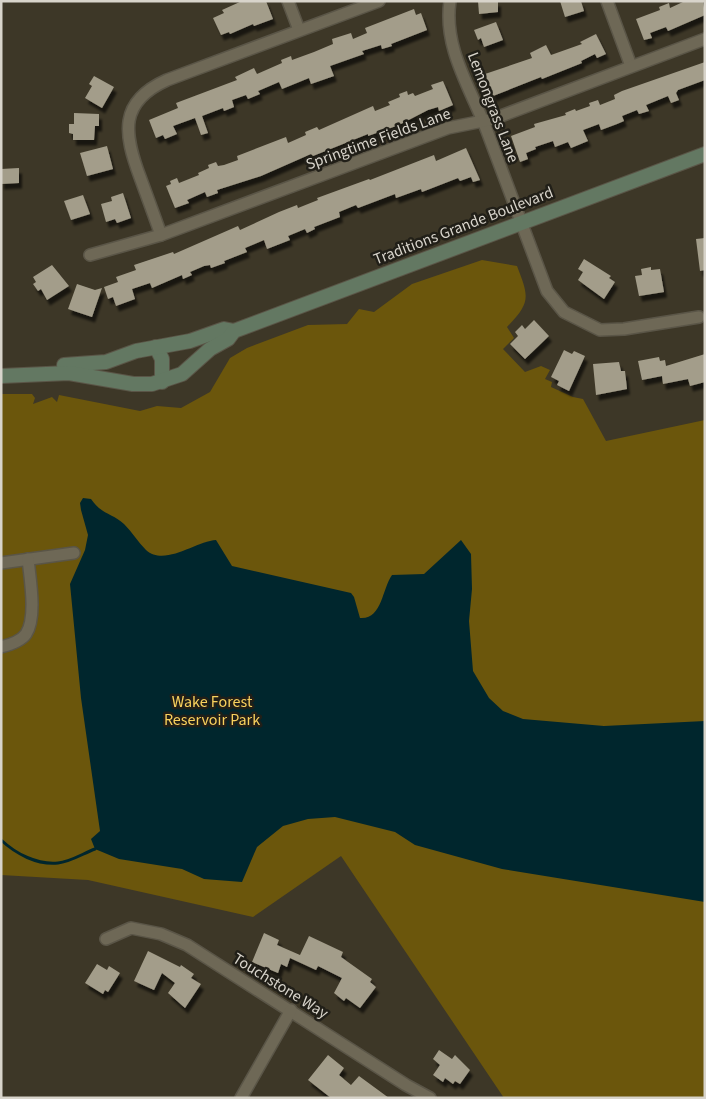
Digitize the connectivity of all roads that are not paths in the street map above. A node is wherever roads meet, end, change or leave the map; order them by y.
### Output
1 (288, 1) edge
2 (379, 1) edge
3 (450, 1) edge
4 (607, 1) edge
5 (299, 30) junction
6 (705, 39) edge
7 (631, 66) junction
8 (483, 121) junction
9 (705, 154) edge
10 (521, 222) junction
11 (161, 235) junction
12 (90, 255) dead end
13 (698, 317) dead end
14 (234, 331) junction
15 (156, 347) junction
16 (1, 366) edge
17 (1, 376) edge
18 (162, 382) junction
19 (74, 553) dead end
20 (28, 559) junction
21 (1, 563) edge
22 (1, 647) edge
23 (106, 939) dead end
24 (291, 1010) junction
25 (241, 1098) edge
26 (430, 1098) edge

1 - 5 street
2 - 5 street
3 - 8 street, Lemongrass Lane
4 - 7 street
5 - 11 street
6 - 7 street, Springtime Fields Lane
7 - 8 street, Springtime Fields Lane
8 - 10 street, Lemongrass Lane
8 - 11 street, Springtime Fields Lane
9 - 10 main road, Traditions Grande Boulevard
10 - 13 street, Lemongrass Lane
10 - 14 main road, Traditions Grande Boulevard
11 - 12 street, Springtime Fields Lane
14 - 15 main road, Traditions Grande Boulevard
14 - 18 main road, Traditions Grande Boulevard
15 - 16 main road, Traditions Grande Boulevard
15 - 18 main road
17 - 18 main road, Traditions Grande Boulevard
19 - 20 street
20 - 21 street
20 - 22 street
23 - 24 street, Touchstone Way
24 - 25 street
24 - 26 street, Touchstone Way

